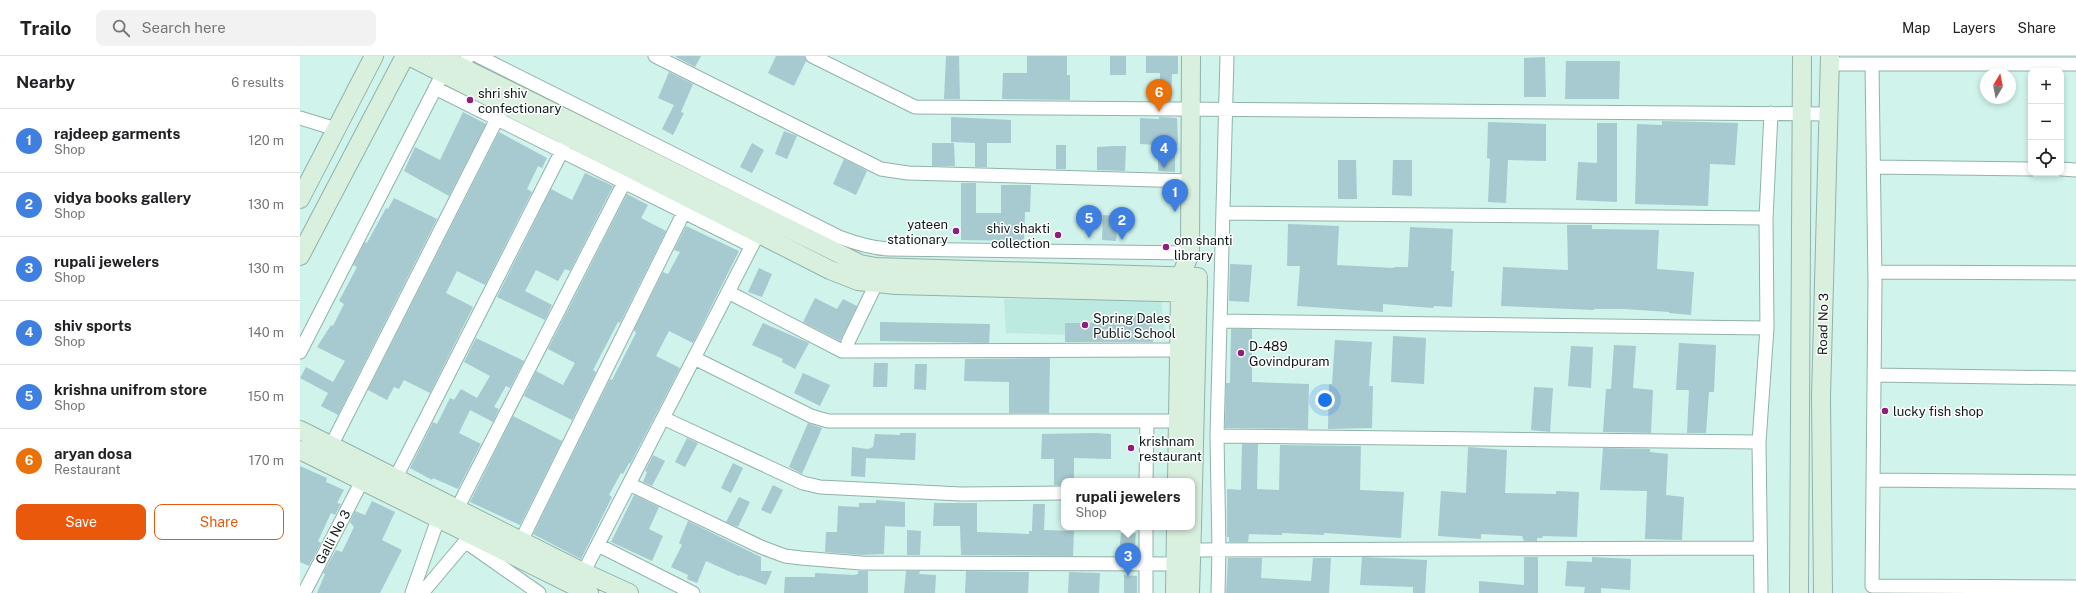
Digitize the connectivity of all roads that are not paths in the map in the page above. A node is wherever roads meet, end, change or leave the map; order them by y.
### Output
1 (374, 56) edge
2 (404, 56) edge
3 (409, 56) edge
4 (478, 56) edge
5 (655, 56) edge
6 (812, 56) edge
7 (1191, 56) edge
8 (1226, 56) edge
9 (1802, 56) edge
10 (1830, 60) edge
11 (1872, 64) junction
12 (2076, 64) edge
13 (450, 69) edge
14 (1191, 108) junction
15 (1225, 108) junction
16 (500, 112) junction
17 (1771, 113) junction
18 (1801, 113) junction
19 (1828, 114) junction
20 (300, 118) edge
21 (336, 129) junction
22 (565, 145) junction
23 (1873, 167) junction
24 (2028, 169) edge
25 (2064, 170) edge
26 (2076, 170) edge
27 (628, 176) junction
28 (1190, 181) junction
29 (300, 199) edge
30 (687, 205) junction
31 (1223, 213) junction
32 (1766, 218) junction
33 (755, 239) junction
34 (1190, 253) junction
35 (300, 256) edge
36 (1875, 272) junction
37 (2076, 273) edge
38 (876, 284) junction
39 (1189, 284) junction
40 (728, 292) junction
41 (1220, 321) junction
42 (1768, 328) junction
43 (848, 342) dead end
44 (1179, 350) junction
45 (300, 352) edge
46 (694, 358) junction
47 (1874, 375) junction
48 (2076, 378) edge
49 (663, 418) junction
50 (1147, 421) junction
51 (1178, 421) junction
52 (300, 430) edge
53 (1217, 436) junction
54 (1759, 442) junction
55 (331, 446) junction
56 (300, 450) edge
57 (1146, 478) edge
58 (1177, 478) edge
59 (1191, 478) edge
60 (1873, 480) junction
61 (362, 481) junction
62 (2076, 482) edge
63 (629, 484) junction
64 (392, 486) junction
65 (1061, 493) edge
66 (458, 509) junction
67 (438, 519) junction
68 (1146, 530) edge
69 (1176, 530) edge
70 (1192, 530) edge
71 (473, 533) junction
72 (521, 541) junction
73 (598, 545) junction
74 (1760, 548) junction
75 (1191, 550) junction
76 (1220, 550) junction
77 (1175, 564) junction
78 (1146, 565) junction
79 (580, 586) edge
80 (2076, 587) edge
81 (1872, 589) edge
82 (304, 593) edge
83 (412, 593) edge
84 (422, 593) edge
85 (539, 593) edge
86 (629, 593) edge
87 (693, 593) edge
88 (1146, 593) edge
89 (1175, 593) edge
90 (1190, 593) edge
91 (1218, 593) edge
92 (1761, 593) edge
93 (1799, 593) edge
94 (1824, 593) edge

1 - 21 street
2 - 35 street
3 - 13 street
4 - 34 street
5 - 28 street
6 - 14 street
7 - 14 street
8 - 15 street
9 - 18 street, Road No 3
10 - 11 street
10 - 19 street, Road No 3
11 - 12 street
11 - 23 street
13 - 16 street
13 - 39 street
13 - 45 street
14 - 15 street
14 - 28 street
15 - 17 street
15 - 31 street
16 - 22 street
16 - 55 street
17 - 18 street
17 - 32 street
18 - 19 street
18 - 93 street, Road No 3
19 - 94 street, Road No 3
20 - 21 street
21 - 29 street
22 - 27 street
22 - 64 street
23 - 24 street
23 - 36 street
25 - 26 street
27 - 30 street
27 - 66 street
28 - 34 street
30 - 33 street
30 - 72 street
31 - 32 street
31 - 41 street
32 - 42 street
33 - 38 street
33 - 40 street
34 - 39 street
36 - 37 street
36 - 47 street
38 - 39 street
38 - 43 street
39 - 44 street
39 - 59 street
40 - 44 street
40 - 46 street
41 - 42 street
41 - 53 street
42 - 54 street
44 - 51 street
46 - 49 street
46 - 50 street
47 - 48 street
47 - 60 street
49 - 63 street
49 - 65 street
50 - 51 street
50 - 57 street
51 - 58 street
52 - 55 street
53 - 54 street
53 - 76 street
54 - 74 street
55 - 64 street
56 - 61 street
60 - 62 street
60 - 81 street
61 - 64 street
61 - 82 street, Galli No 3
63 - 73 street
63 - 78 street
64 - 66 street
64 - 67 street
66 - 71 street
67 - 71 street
67 - 83 street
68 - 78 street
69 - 77 street
70 - 75 street
71 - 72 street
71 - 79 street
71 - 84 street
71 - 85 street
72 - 79 street
73 - 79 street
73 - 87 street
74 - 76 street
74 - 92 street
75 - 76 street
75 - 90 street
76 - 91 street
77 - 78 street
77 - 89 street
78 - 88 street
79 - 86 street
80 - 81 street

